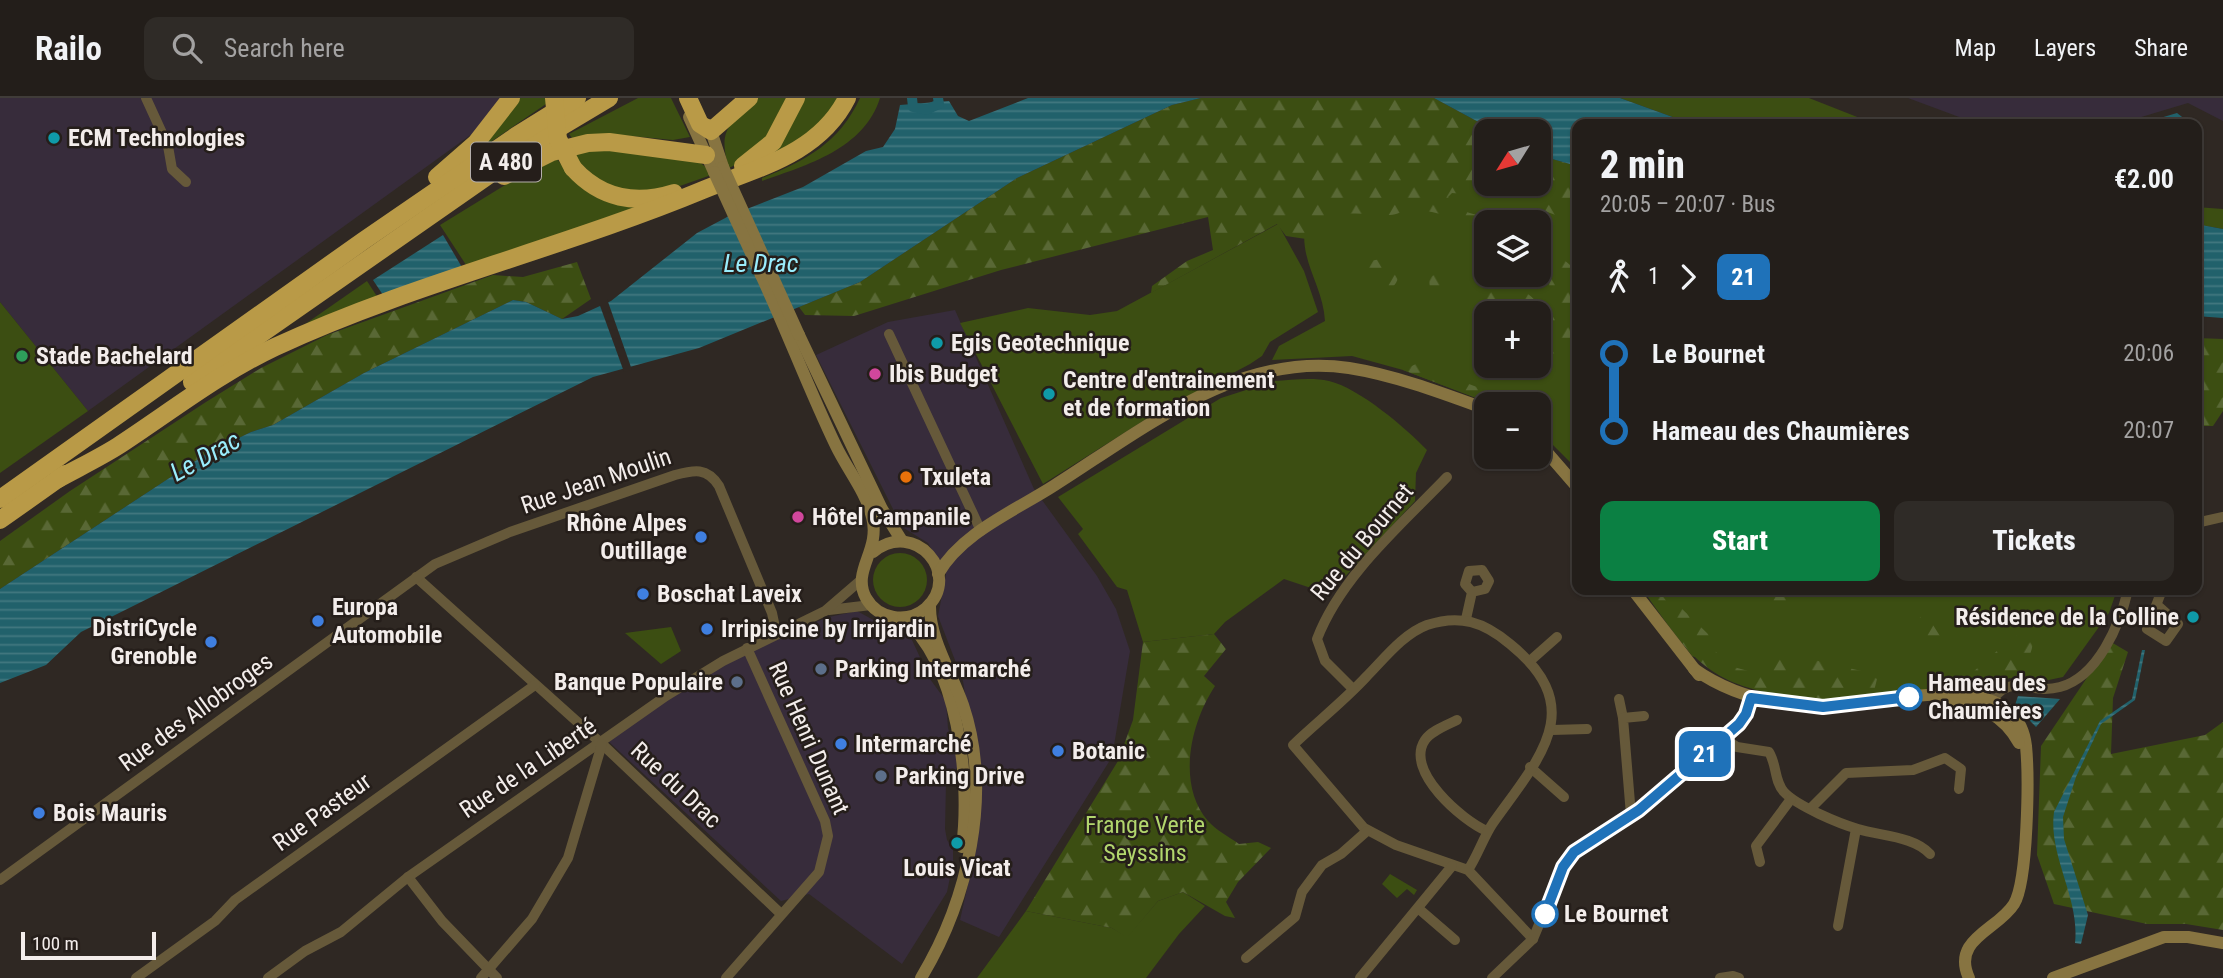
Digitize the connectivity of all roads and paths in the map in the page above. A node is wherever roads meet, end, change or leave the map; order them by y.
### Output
1 (146, 98) edge
2 (511, 98) edge
3 (554, 98) edge
4 (577, 98) edge
5 (609, 98) edge
6 (681, 98) edge
7 (688, 98) edge
8 (697, 98) edge
9 (749, 98) edge
10 (796, 98) edge
11 (847, 98) edge
12 (711, 131) junction
13 (714, 165) junction
14 (186, 183) dead end
15 (407, 232) junction
16 (363, 241) junction
17 (889, 334) dead end
18 (794, 336) junction
19 (1474, 405) edge
20 (1551, 457) edge
21 (1447, 477) dead end
22 (58, 479) junction
23 (1572, 481) edge
24 (0, 499) edge
25 (2223, 517) edge
26 (0, 520) edge
27 (2202, 522) edge
28 (981, 531) junction
29 (902, 541) junction
30 (955, 550) junction
31 (926, 551) junction
32 (873, 552) junction
33 (938, 574) junction
34 (416, 577) junction
35 (861, 580) junction
36 (1472, 592) dead end
37 (1637, 595) edge
38 (2127, 595) edge
39 (2160, 595) edge
40 (930, 604) junction
41 (871, 605) junction
42 (2157, 605) dead end
43 (825, 611) junction
44 (903, 618) junction
45 (1466, 618) junction
46 (776, 632) junction
47 (1557, 637) dead end
48 (747, 648) junction
49 (1531, 660) junction
50 (535, 685) junction
51 (1353, 690) junction
52 (1619, 699) dead end
53 (1751, 701) junction
54 (1988, 705) junction
55 (1644, 716) dead end
56 (1623, 718) junction
57 (1457, 720) dead end
58 (1587, 729) dead end
59 (1552, 730) junction
60 (1723, 738) junction
61 (601, 744) junction
62 (1531, 767) junction
63 (1959, 789) dead end
64 (1564, 797) dead end
65 (1791, 799) junction
66 (1811, 808) junction
67 (1631, 815) junction
68 (1856, 829) junction
69 (1367, 831) junction
70 (1487, 831) junction
71 (1930, 854) dead end
72 (1760, 862) dead end
73 (1451, 866) junction
74 (1468, 870) junction
75 (408, 877) junction
76 (0, 880) edge
77 (956, 896) junction
78 (1419, 909) junction
79 (781, 914) junction
80 (1838, 926) dead end
81 (1534, 939) junction
82 (1455, 940) dead end
83 (2223, 943) edge
84 (1246, 958) dead end
85 (494, 975) edge
86 (1365, 976) edge
87 (1495, 977) edge
88 (136, 978) edge
89 (268, 978) edge
90 (481, 978) edge
91 (726, 978) edge
92 (921, 978) edge
93 (1720, 978) edge
94 (1739, 978) edge
95 (1969, 978) edge
96 (2053, 978) edge

1 - 14 street
2 - 16 highway
3 - 10 highway, bridge
4 - 16 highway, A 480
5 - 15 highway, A 480
6 - 13 main road
7 - 12 highway
8 - 12 main road
9 - 12 highway
11 - 22 highway
12 - 13 main road
13 - 15 highway
13 - 18 main road, bridge
15 - 22 highway, A 480
16 - 24 highway, A 480
17 - 28 street
18 - 29 main road
18 - 32 main road
19 - 28 main road
20 - 23 main road
21 - 51 street, Rue du Bournet
22 - 26 highway, A 480
25 - 27 street
28 - 30 main road
29 - 31 main road
29 - 32 main road
30 - 31 main road
30 - 33 main road
31 - 33 main road
32 - 35 main road
33 - 40 main road
34 - 46 street, Rue Jean Moulin
34 - 50 street, Rue du Drac
34 - 76 street, Rue des Allobroges
35 - 41 main road
35 - 43 street, Rue de la Liberté
36 - 45 street
37 - 53 main road
38 - 54 street
39 - 42 street
40 - 44 main road
40 - 77 main road
41 - 43 street, Rue de la Liberté
41 - 44 main road
43 - 46 street, Rue de la Liberté
44 - 77 main road
45 - 49 street
45 - 51 street
46 - 48 street, Rue de la Liberté
47 - 49 street
48 - 61 street, Rue de la Liberté
48 - 79 street, Rue Henri Dunant
49 - 59 street
50 - 61 street, Rue du Drac
50 - 88 street, Rue Pasteur
51 - 69 street
52 - 56 street
53 - 54 main road
53 - 60 street
54 - 95 main road
55 - 56 street
56 - 67 street
57 - 70 street
58 - 59 street
59 - 62 street
60 - 65 street
60 - 67 street
61 - 75 street, Rue de la Liberté
61 - 79 street, Rue du Drac
61 - 85 street
62 - 64 street
62 - 70 street
63 - 66 street
65 - 66 street
65 - 72 street
66 - 68 street
67 - 81 street
68 - 71 street
68 - 80 street
69 - 73 street
69 - 84 street
70 - 74 street
73 - 74 street
73 - 78 street
74 - 81 street
75 - 85 street
75 - 89 street, Rue de la Liberté
77 - 92 main road
78 - 82 street
78 - 86 street
79 - 91 street, Rue Henri Dunant
81 - 87 street
83 - 96 main road
85 - 90 street
93 - 94 street

